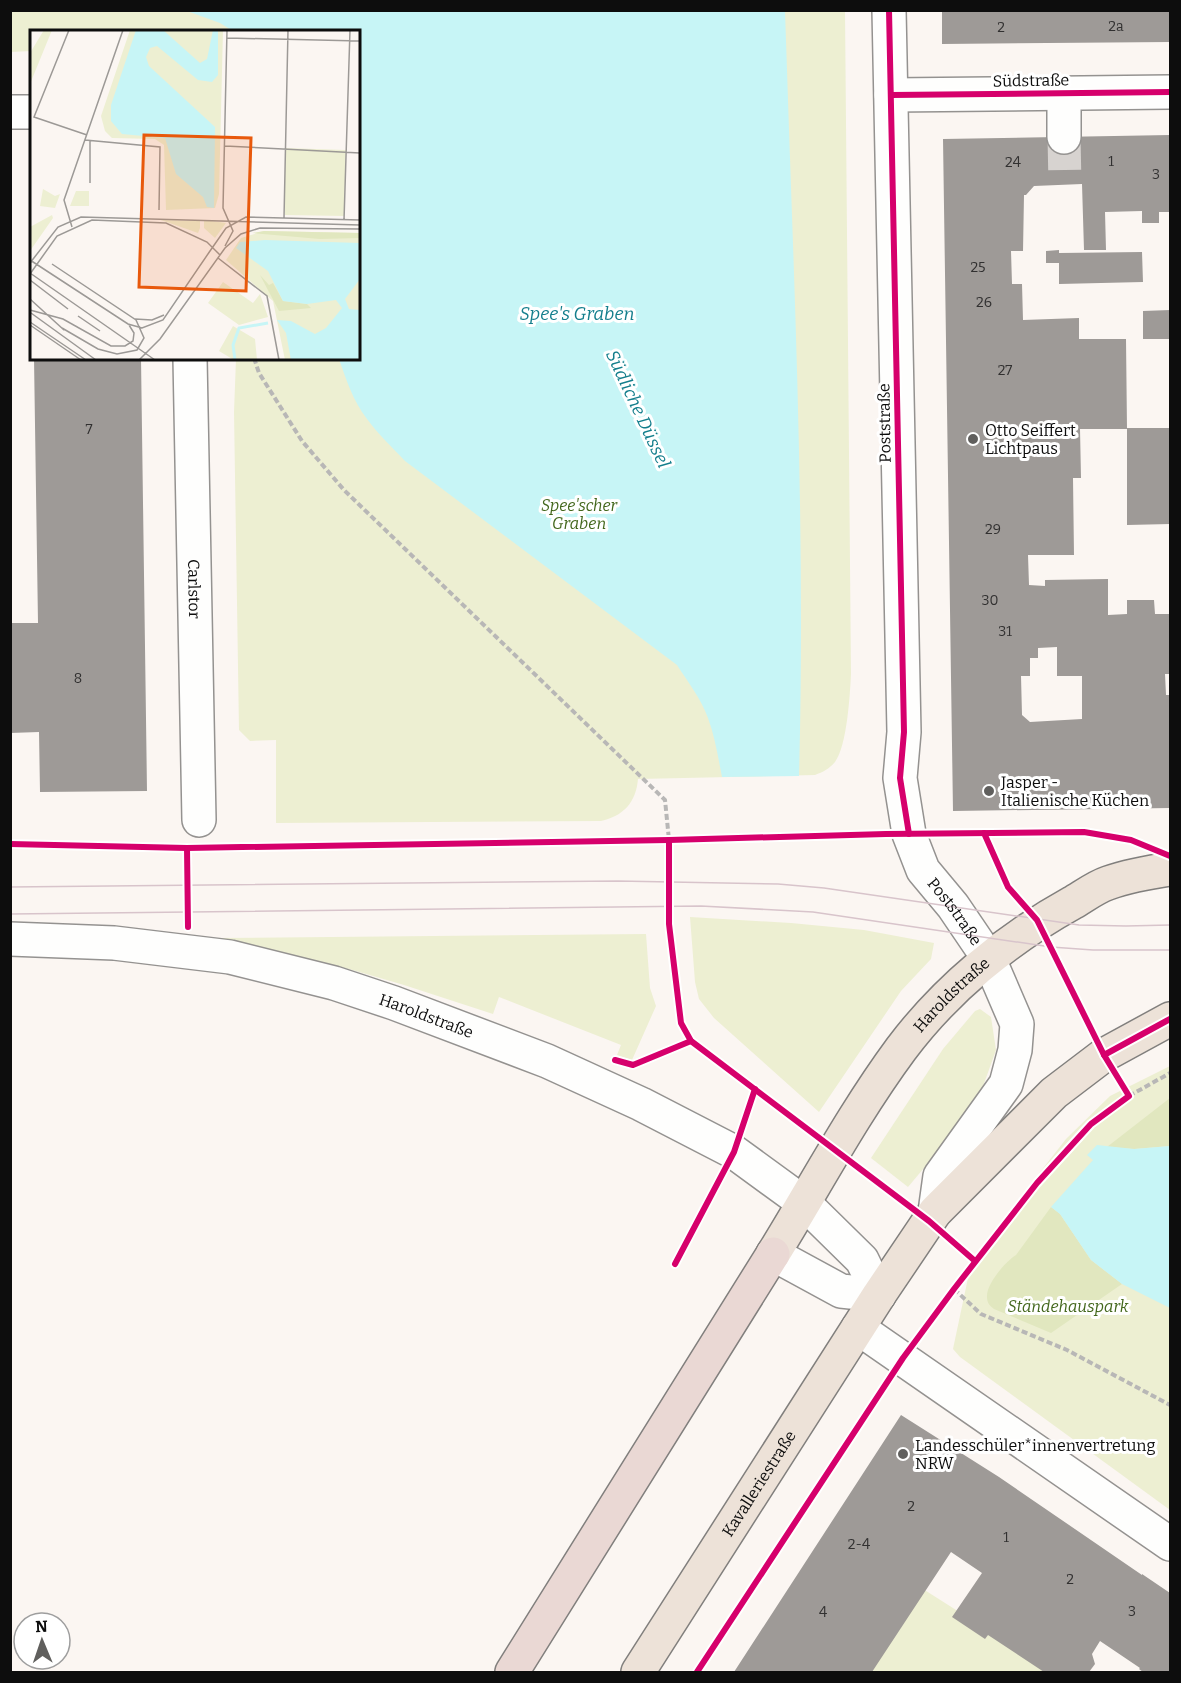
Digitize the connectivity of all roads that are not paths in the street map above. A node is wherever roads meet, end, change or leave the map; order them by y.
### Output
1 (889, 10) edge
2 (1170, 92) edge
3 (1064, 93) junction
4 (891, 95) junction
5 (10, 112) edge
6 (30, 112) edge
7 (1064, 137) tunnel mouth
8 (190, 360) edge
9 (199, 820) dead end
10 (1170, 869) edge
11 (10, 939) edge
12 (989, 959) junction
13 (1170, 1019) edge
14 (804, 1203) junction
15 (935, 1212) junction
16 (773, 1254) junction
17 (879, 1295) junction
18 (858, 1328) junction
19 (1170, 1544) edge
20 (512, 1672) edge
21 (638, 1672) edge

1 - 4 street, Poststraße
2 - 3 street, Südstraße
3 - 4 street, Südstraße
3 - 7 street
4 - 12 street, Poststraße
5 - 6 street
8 - 9 street, Carlstor
10 - 12 main road, Haroldstraße
11 - 14 street, Haroldstraße
12 - 14 main road, Haroldstraße
12 - 15 street, Poststraße
13 - 15 main road
14 - 16 main road
14 - 17 street, Haroldstraße
15 - 17 main road
16 - 17 street
16 - 20 highway
17 - 18 main road, Kavalleriestraße
18 - 19 street
18 - 21 main road, Kavalleriestraße

